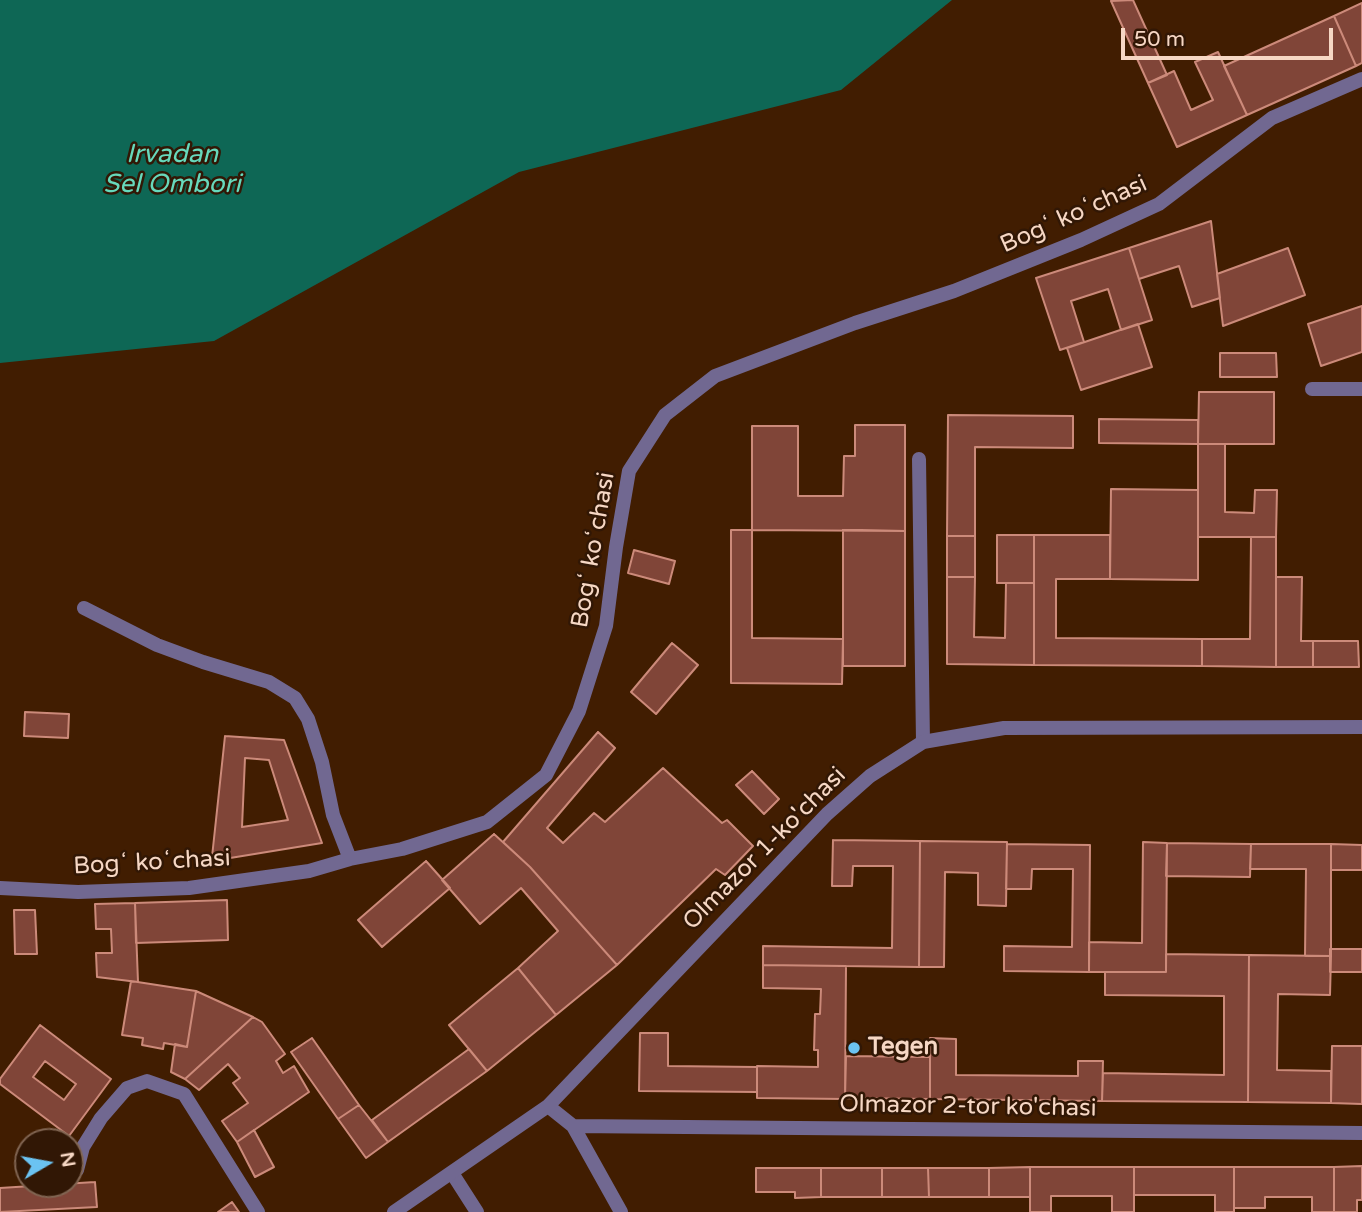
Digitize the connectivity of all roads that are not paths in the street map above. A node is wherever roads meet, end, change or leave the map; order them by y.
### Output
1 (1362, 79) edge
2 (1312, 389) dead end
3 (1362, 389) edge
4 (919, 459) dead end
5 (84, 607) dead end
6 (1362, 727) edge
7 (923, 742) junction
8 (350, 859) junction
9 (0, 888) edge
10 (548, 1106) junction
11 (573, 1126) junction
12 (1362, 1133) edge
13 (84, 1145) edge
14 (452, 1173) junction
15 (258, 1212) edge
16 (394, 1212) edge
17 (477, 1212) edge
18 (621, 1212) edge

1 - 8 street, Bogʻ koʻchasi
2 - 3 street
4 - 7 street
5 - 8 street
6 - 7 street, Olmazor 1-ko'chasi
7 - 10 street, Olmazor 1-ko'chasi
8 - 9 street, Bogʻ koʻchasi
10 - 11 street
10 - 14 street, Olmazor 1-ko'chasi
11 - 12 street, Olmazor 2-tor ko'chasi
11 - 18 street
13 - 15 street
14 - 16 street, Olmazor 1-ko'chasi
14 - 17 street

